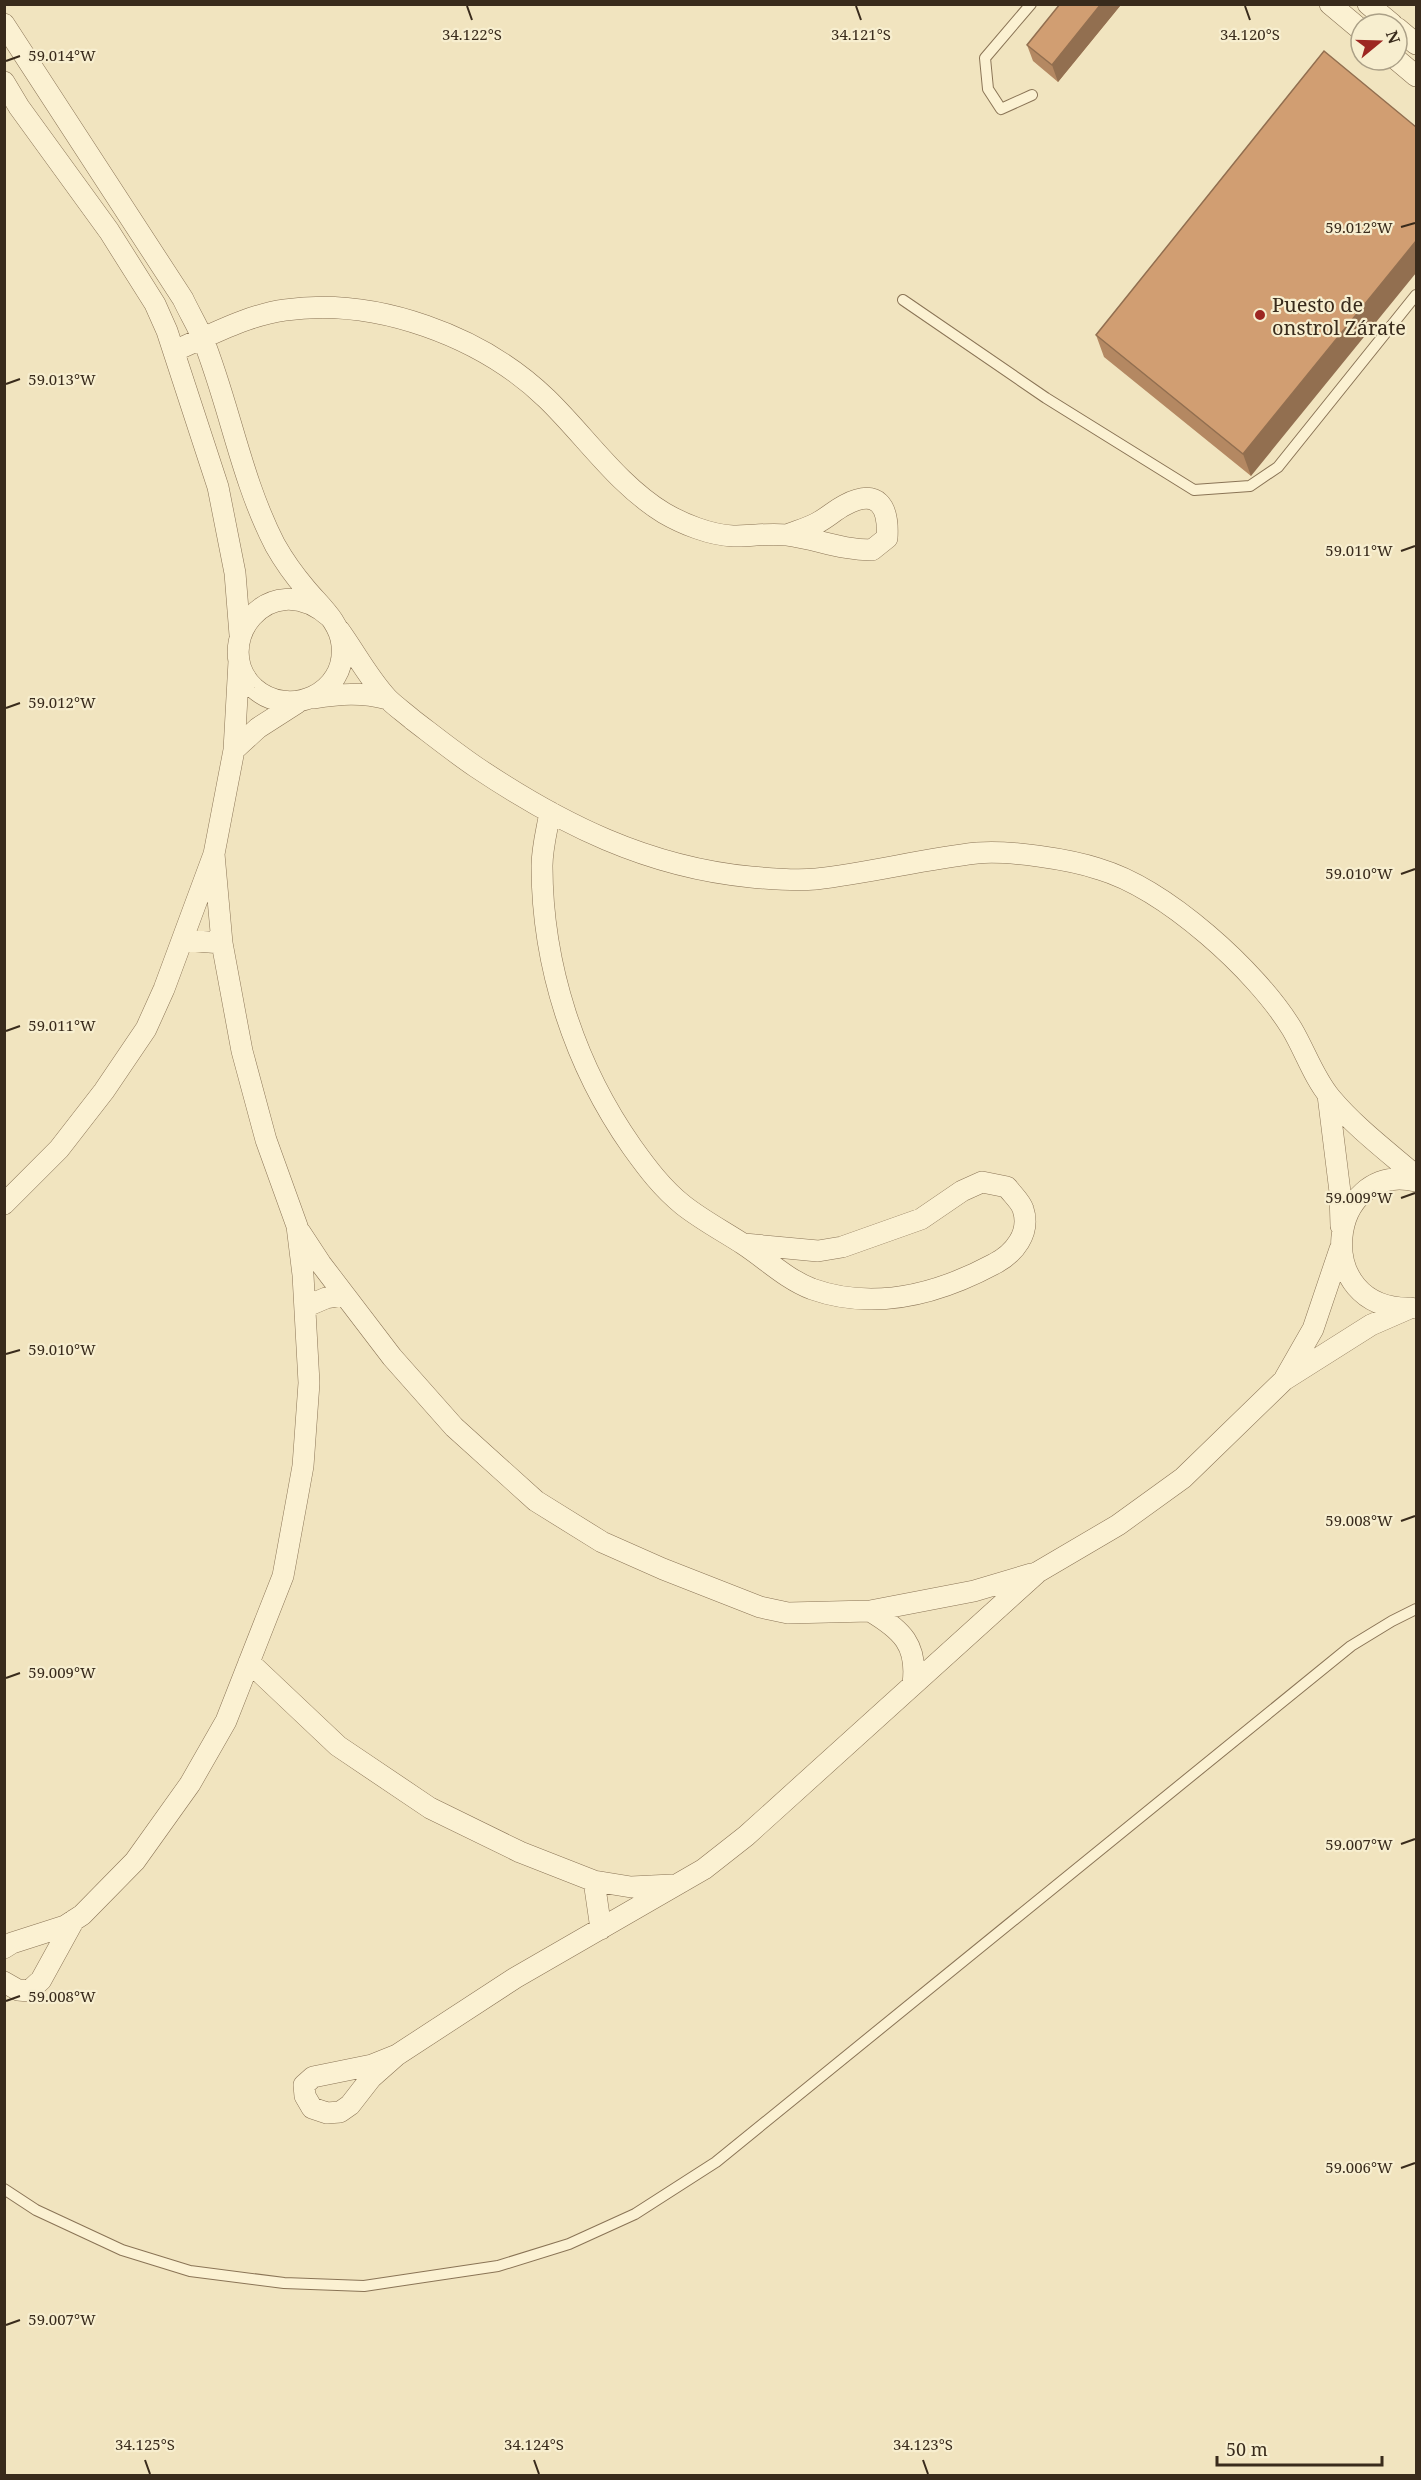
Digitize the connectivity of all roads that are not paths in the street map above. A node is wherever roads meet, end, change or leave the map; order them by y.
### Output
1 (1031, 4) edge
2 (1330, 4) edge
3 (1349, 20) edge
4 (4, 24) edge
5 (4, 82) edge
6 (44, 87) junction
7 (1032, 95) dead end
8 (12, 112) edge
9 (1416, 295) edge
10 (903, 300) dead end
11 (203, 339) junction
12 (174, 351) junction
13 (787, 535) dead end
14 (334, 623) junction
15 (240, 635) junction
16 (239, 658) junction
17 (388, 699) junction
18 (304, 700) junction
19 (234, 750) junction
20 (550, 812) junction
21 (214, 854) junction
22 (183, 940) junction
23 (222, 943) junction
24 (1328, 1095) junction
25 (1416, 1176) edge
26 (1416, 1181) edge
27 (4, 1204) edge
28 (297, 1226) junction
29 (1340, 1239) junction
30 (744, 1244) junction
31 (344, 1295) junction
32 (305, 1307) junction
33 (1413, 1307) edge
34 (1284, 1380) junction
35 (1038, 1572) junction
36 (1416, 1609) edge
37 (870, 1611) junction
38 (249, 1662) junction
39 (913, 1684) junction
40 (594, 1881) junction
41 (675, 1884) junction
42 (74, 1920) junction
43 (601, 1929) junction
44 (4, 1948) edge
45 (4, 1982) edge
46 (397, 2055) dead end
47 (4, 2189) edge

1 - 7 lane
2 - 3 street
4 - 6 street
5 - 8 street
6 - 8 street
6 - 11 street
8 - 12 street
9 - 10 lane
11 - 12 street
11 - 13 street
11 - 14 street
12 - 15 street
14 - 15 street
14 - 17 street
14 - 18 street
15 - 16 street
16 - 18 street
16 - 19 street
17 - 18 street
17 - 20 street
18 - 19 street
19 - 21 street
20 - 24 street
20 - 30 street
21 - 22 street
21 - 23 street
22 - 23 street
22 - 27 street
23 - 28 street
24 - 25 street
24 - 29 street
26 - 29 street
28 - 31 street
28 - 32 street
29 - 33 street
29 - 34 street
30 - 30 street
31 - 32 street
31 - 37 street
32 - 38 street
33 - 34 street
34 - 35 street
35 - 37 street
35 - 39 street
36 - 47 lane
37 - 39 street
38 - 40 street
38 - 42 street
39 - 41 street
40 - 41 street
40 - 43 street
41 - 43 street
42 - 44 street
42 - 45 street
43 - 46 street

